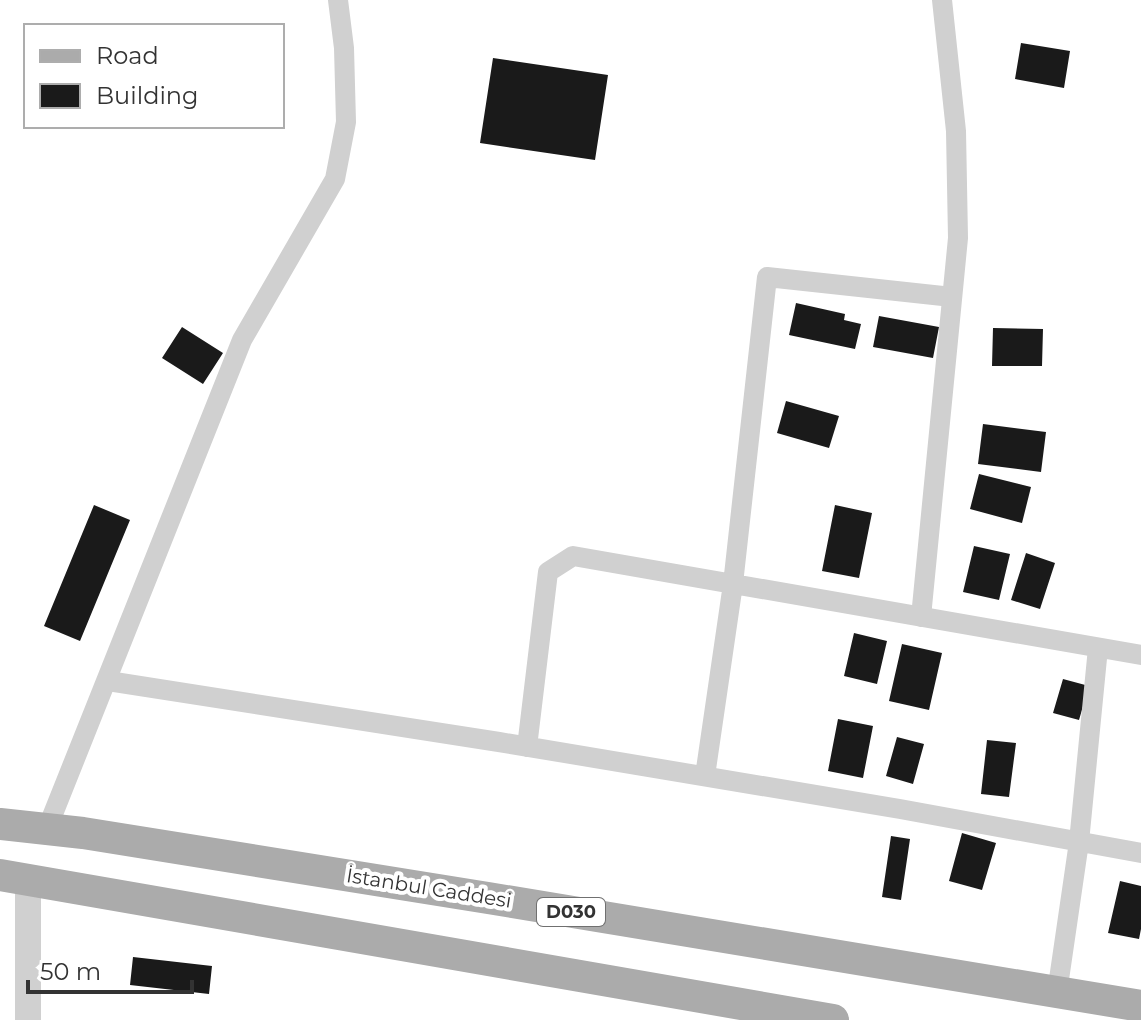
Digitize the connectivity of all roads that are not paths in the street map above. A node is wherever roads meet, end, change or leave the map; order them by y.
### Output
1 (338, 0) edge
2 (942, 0) edge
3 (952, 297) junction
4 (733, 584) junction
5 (921, 617) junction
6 (1098, 648) junction
7 (1141, 655) edge
8 (108, 681) junction
9 (527, 747) junction
10 (705, 776) junction
11 (0, 824) edge
12 (47, 829) junction
13 (1079, 842) junction
14 (1141, 853) edge
15 (14, 878) edge
16 (1057, 993) junction
17 (1141, 1006) edge
18 (28, 1020) edge
19 (833, 1020) edge

1 - 8 street
2 - 3 street
3 - 4 street
3 - 5 street
4 - 5 street
4 - 9 street
4 - 10 street
5 - 6 street
6 - 7 street
6 - 13 street
8 - 9 street
8 - 12 street
9 - 10 street
10 - 13 street
11 - 12 main road, İstanbul Caddesi / D030
12 - 16 main road, İstanbul Caddesi / D030
13 - 14 street
13 - 16 street
15 - 18 street
15 - 19 main road
16 - 17 main road, İstanbul Caddesi / D030

